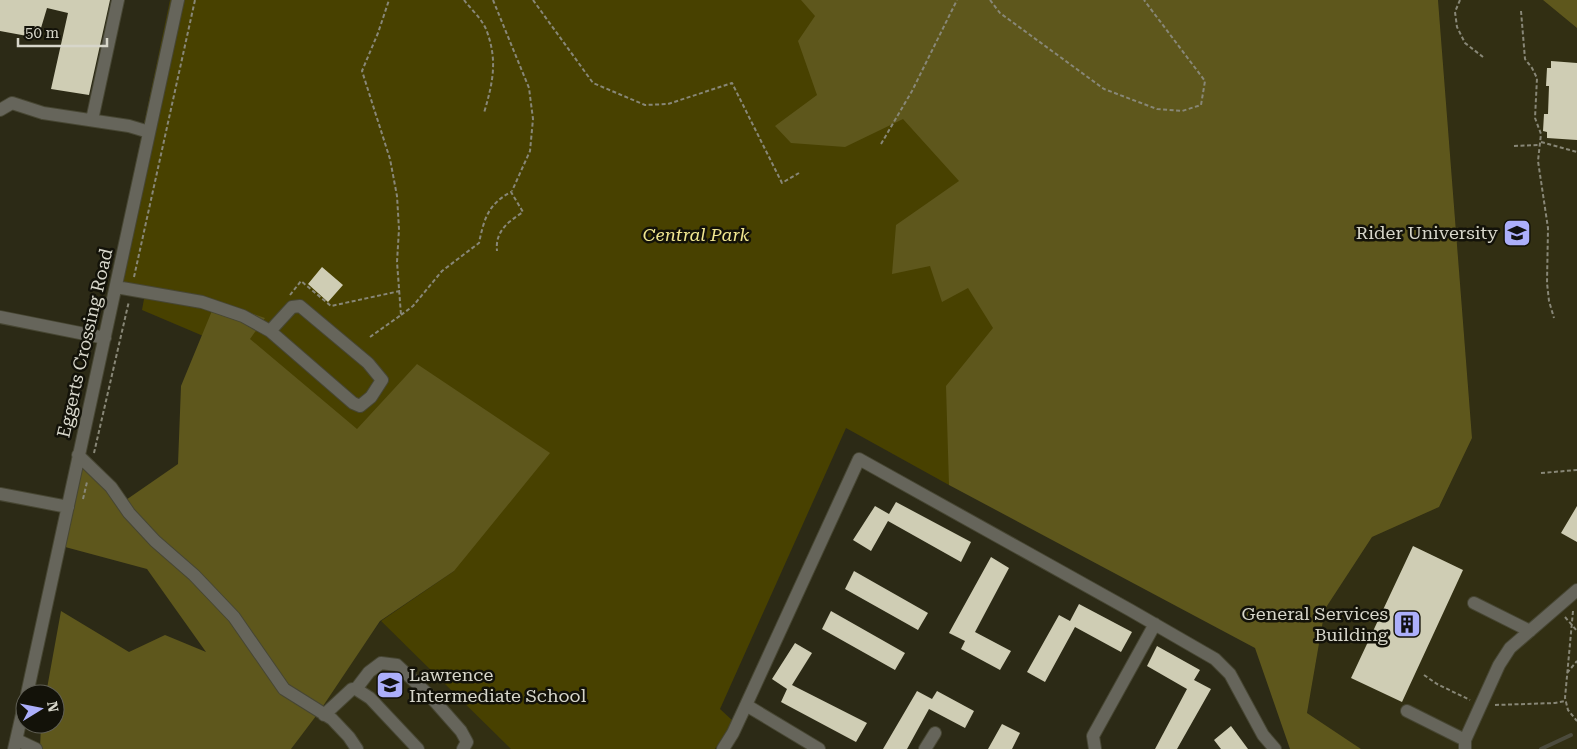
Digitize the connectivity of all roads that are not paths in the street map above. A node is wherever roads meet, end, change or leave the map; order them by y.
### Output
1 (118, 0) edge
2 (178, 0) edge
3 (0, 110) edge
4 (92, 120) junction
5 (149, 132) junction
6 (116, 287) junction
7 (0, 318) edge
8 (270, 331) junction
9 (105, 338) junction
10 (78, 455) junction
11 (0, 494) edge
12 (68, 507) junction
13 (1577, 590) edge
14 (1474, 603) dead end
15 (1155, 624) junction
16 (1530, 631) junction
17 (29, 684) edge
18 (356, 689) junction
19 (746, 705) junction
20 (1408, 710) dead end
21 (324, 715) junction
22 (935, 733) dead end
23 (16, 744) edge
24 (1465, 745) edge
25 (36, 749) edge
26 (357, 749) edge
27 (418, 749) edge
28 (463, 749) edge
29 (722, 749) edge
30 (819, 749) edge
31 (924, 749) edge
32 (1095, 749) edge
33 (1275, 749) edge

1 - 4 street
2 - 5 street, Eggerts Crossing Road
3 - 4 street
4 - 5 street
5 - 6 street, Eggerts Crossing Road
6 - 8 street
6 - 9 street, Eggerts Crossing Road
7 - 9 street
8 - 8 street
9 - 10 street, Eggerts Crossing Road
10 - 12 street, Eggerts Crossing Road
10 - 21 street
11 - 12 street
12 - 17 street, Eggerts Crossing Road
13 - 16 street
14 - 16 street
15 - 19 street
15 - 32 street
15 - 33 street
16 - 24 street
18 - 21 street
18 - 27 street
18 - 28 street
19 - 29 street
19 - 30 street
20 - 24 street
21 - 26 street
22 - 31 street
23 - 25 street

